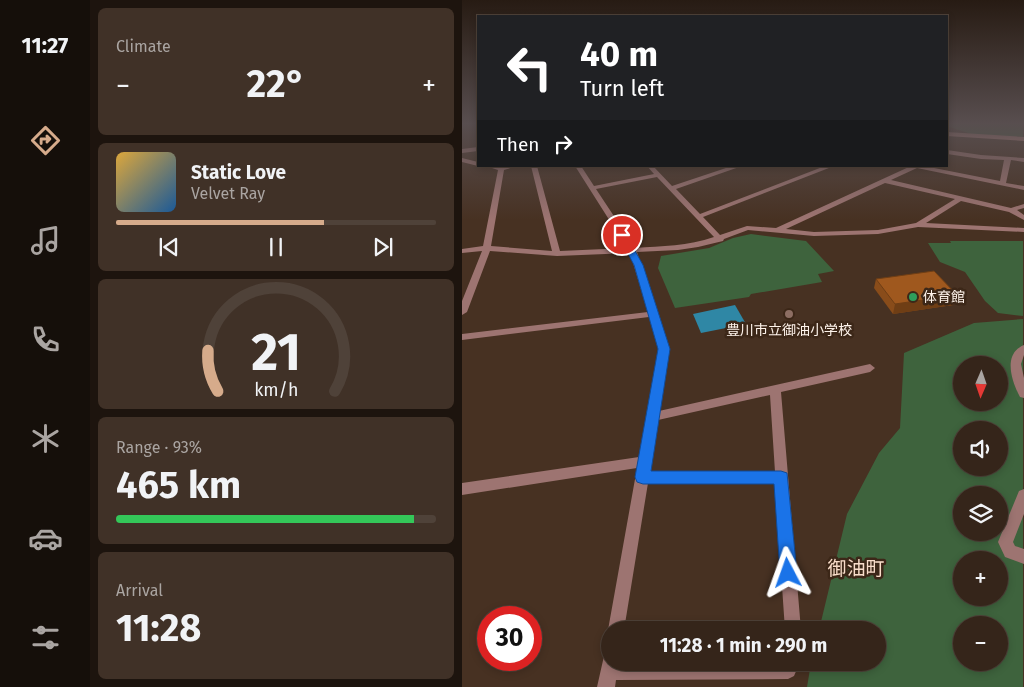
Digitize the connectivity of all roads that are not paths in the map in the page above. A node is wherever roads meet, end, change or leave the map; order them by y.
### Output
1 (975, 156) edge
2 (1006, 158) junction
3 (462, 160) edge
4 (1024, 160) edge
5 (477, 164) edge
6 (493, 167) edge
7 (509, 167) edge
8 (534, 167) edge
9 (579, 167) edge
10 (651, 167) edge
11 (736, 167) edge
12 (828, 167) edge
13 (913, 167) edge
14 (920, 167) edge
15 (500, 169) junction
16 (659, 175) junction
17 (885, 181) junction
18 (1004, 184) junction
19 (592, 188) junction
20 (672, 188) junction
21 (1024, 188) edge
22 (960, 198) junction
23 (1024, 206) edge
24 (1011, 210) junction
25 (698, 217) junction
26 (1024, 218) edge
27 (918, 225) junction
28 (777, 230) junction
29 (1024, 230) edge
30 (720, 238) junction
31 (487, 248) junction
32 (632, 251) junction
33 (462, 252) edge
34 (557, 254) junction
35 (462, 312) edge
36 (654, 314) junction
37 (462, 337) edge
38 (1024, 348) edge
39 (870, 368) dead end
40 (775, 391) junction
41 (1024, 394) edge
42 (653, 417) junction
43 (646, 462) junction
44 (643, 477) junction
45 (781, 478) junction
46 (462, 489) edge
47 (1024, 494) edge
48 (1024, 556) edge
49 (618, 621) edge
50 (791, 621) edge
51 (743, 671) edge
52 (608, 674) edge

1 - 2 street
2 - 4 street
2 - 18 street
3 - 5 street
6 - 15 street
7 - 15 street
8 - 34 street
9 - 19 street
10 - 16 street
11 - 20 street
12 - 25 street
13 - 17 street
14 - 18 street
15 - 31 street
16 - 19 street
16 - 20 street
17 - 22 street
17 - 28 street
18 - 21 street
19 - 32 street
20 - 25 street
22 - 24 street
22 - 27 street
23 - 24 street
24 - 26 street
25 - 30 street
27 - 28 street
27 - 29 street
28 - 30 street
30 - 32 street
31 - 33 street
31 - 34 street
31 - 35 street
32 - 34 street
32 - 36 street
36 - 37 street
36 - 42 street
38 - 41 street
39 - 40 street
40 - 42 street
40 - 45 street
42 - 43 street
43 - 44 street
43 - 46 street
44 - 45 street
44 - 49 street
45 - 50 street
47 - 48 street
51 - 52 street

